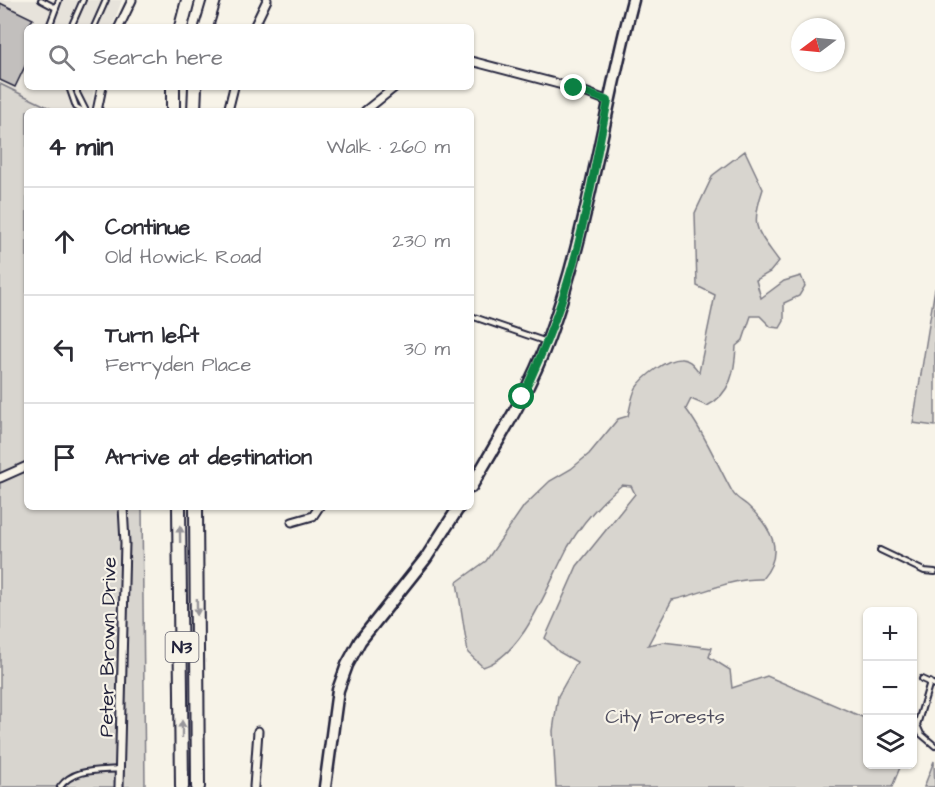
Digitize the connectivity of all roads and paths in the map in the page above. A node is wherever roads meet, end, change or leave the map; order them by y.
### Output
1 (41, 0) edge
2 (59, 0) edge
3 (83, 0) edge
4 (106, 0) edge
5 (132, 0) edge
6 (188, 0) edge
7 (214, 0) edge
8 (267, 0) edge
9 (633, 0) edge
10 (56, 8) junction
11 (50, 24) edge
12 (72, 24) edge
13 (95, 24) edge
14 (120, 24) edge
15 (183, 24) edge
16 (207, 24) edge
17 (255, 24) edge
18 (474, 62) edge
19 (69, 90) edge
20 (77, 90) edge
21 (101, 90) edge
22 (173, 90) edge
23 (195, 90) edge
24 (233, 90) edge
25 (391, 90) edge
26 (608, 101) junction
27 (78, 108) edge
28 (84, 108) edge
29 (98, 108) edge
30 (173, 108) edge
31 (194, 108) edge
32 (229, 108) edge
33 (369, 108) edge
34 (474, 317) edge
35 (547, 342) junction
36 (24, 467) edge
37 (0, 478) edge
38 (474, 482) edge
39 (123, 510) edge
40 (179, 510) edge
41 (195, 510) edge
42 (317, 510) edge
43 (457, 510) edge
44 (292, 522) dead end
45 (880, 550) dead end
46 (935, 572) edge
47 (922, 679) dead end
48 (930, 682) junction
49 (935, 685) edge
50 (258, 731) dead end
51 (935, 746) edge
52 (122, 769) junction
53 (60, 787) edge
54 (119, 787) edge
55 (182, 787) edge
56 (198, 787) edge
57 (254, 787) edge
58 (325, 787) edge

1 - 10 lane
2 - 10 lane
3 - 12 lane
4 - 13 lane
5 - 14 street
6 - 15 highway
7 - 16 highway
8 - 17 street
9 - 26 main road
10 - 11 lane
18 - 26 street
19 - 27 lane
20 - 28 lane
21 - 29 street
22 - 30 highway
23 - 31 highway
24 - 32 street
25 - 33 street
26 - 35 main road
34 - 35 lane
35 - 38 main road
36 - 37 street
39 - 52 street, Peter Brown Drive
55 -> 40 highway, N3
41 -> 56 highway, N3
42 - 44 street
43 - 58 main road
45 - 46 lane
47 - 48 lane
48 - 49 lane
48 - 51 lane
50 - 57 street
52 - 53 lane
52 - 54 street, Peter Brown Drive

